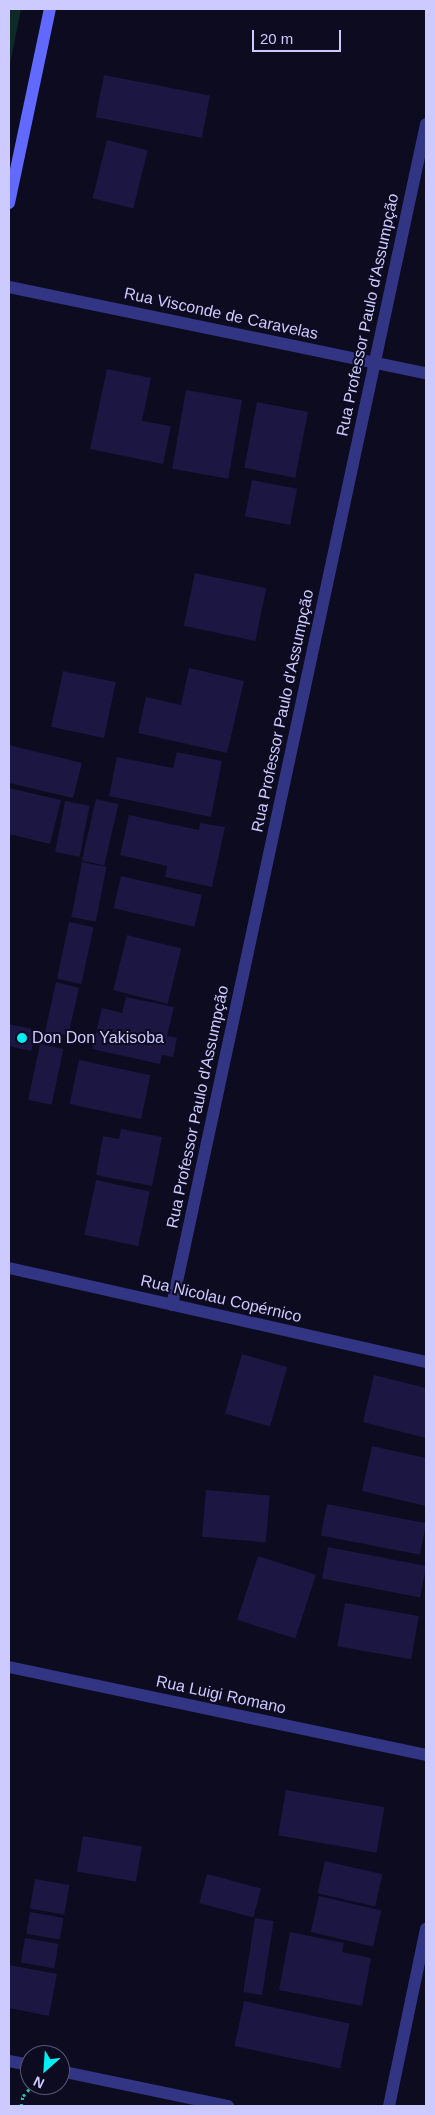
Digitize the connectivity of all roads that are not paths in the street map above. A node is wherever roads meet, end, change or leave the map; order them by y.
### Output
1 (50, 9) edge
2 (426, 124) edge
3 (9, 203) edge
4 (9, 287) edge
5 (375, 362) junction
6 (426, 373) edge
7 (9, 1268) edge
8 (172, 1305) junction
9 (426, 1362) edge
10 (9, 1667) edge
11 (426, 1755) edge
12 (426, 1929) edge
13 (70, 2073) edge
14 (228, 2106) edge
15 (389, 2106) edge

1 - 3 main road
2 - 5 street, Rua Professor Paulo d'Assumpção
4 - 5 street, Rua Visconde de Caravelas
5 - 6 street, Rua Visconde de Caravelas
5 - 8 street, Rua Professor Paulo d'Assumpção
7 - 8 street, Rua Nicolau Copérnico
8 - 9 street, Rua Nicolau Copérnico
10 - 11 street, Rua Luigi Romano
12 - 15 street
13 - 14 street

